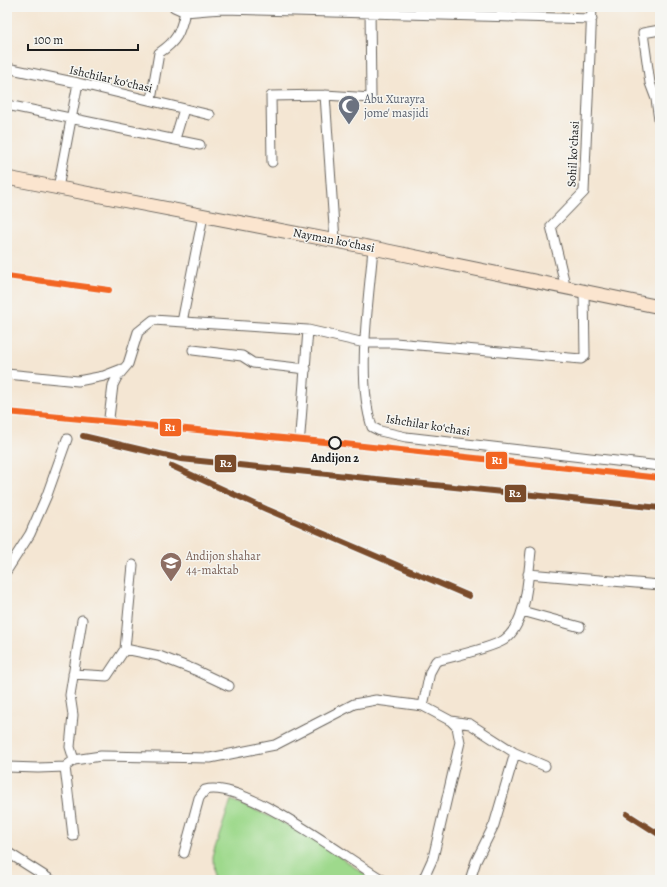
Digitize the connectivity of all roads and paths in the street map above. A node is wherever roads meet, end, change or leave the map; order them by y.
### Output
1 (174, 7) edge
2 (592, 7) edge
3 (209, 9) edge
4 (370, 10) edge
5 (185, 12) junction
6 (522, 12) edge
7 (592, 19) junction
8 (660, 30) edge
9 (7, 68) edge
10 (78, 83) junction
11 (325, 95) junction
12 (658, 98) edge
13 (151, 100) junction
14 (7, 105) edge
15 (184, 109) junction
16 (210, 115) dead end
17 (71, 118) junction
18 (660, 127) edge
19 (175, 139) junction
20 (200, 144) dead end
21 (272, 162) dead end
22 (7, 178) edge
23 (58, 188) junction
24 (203, 216) junction
25 (335, 241) junction
26 (373, 248) junction
27 (563, 288) junction
28 (584, 292) junction
29 (660, 307) edge
30 (182, 322) junction
31 (308, 330) junction
32 (365, 343) junction
33 (193, 350) dead end
34 (122, 369) junction
35 (306, 369) junction
36 (7, 374) edge
37 (109, 418) dead end
38 (300, 434) dead end
39 (67, 439) dead end
40 (660, 466) edge
41 (531, 551) dead end
42 (133, 565) dead end
43 (7, 570) edge
44 (528, 574) junction
45 (660, 585) edge
46 (522, 611) junction
47 (82, 620) dead end
48 (580, 627) dead end
49 (125, 650) junction
50 (73, 674) junction
51 (229, 686) dead end
52 (423, 706) junction
53 (451, 721) junction
54 (515, 753) junction
55 (74, 760) junction
56 (546, 766) dead end
57 (7, 767) edge
58 (65, 767) junction
59 (73, 836) dead end
60 (7, 852) edge
61 (184, 853) dead end
62 (51, 880) edge
63 (383, 880) edge
64 (423, 880) edge
65 (470, 880) edge

1 - 5 street
2 - 7 street, Sohil koʻchasi
3 - 4 street
3 - 5 street
4 - 6 street
4 - 11 street
5 - 13 street
6 - 7 street
7 - 27 street, Sohil koʻchasi
8 - 12 street
9 - 10 street, Ishchilar koʻchasi
10 - 13 street, Ishchilar koʻchasi
10 - 17 street
11 - 21 street
11 - 25 street
12 - 18 street
13 - 15 street, Ishchilar koʻchasi
14 - 17 street
15 - 16 street, Ishchilar koʻchasi
15 - 19 street
17 - 19 street
17 - 23 street
19 - 20 street
22 - 23 main road, Nayman koʻchasi
23 - 24 main road, Nayman koʻchasi
24 - 25 main road, Nayman koʻchasi
24 - 30 street
25 - 26 main road, Nayman koʻchasi
26 - 27 main road, Nayman koʻchasi
26 - 32 street, Ishchilar koʻchasi
27 - 28 main road, Nayman koʻchasi
28 - 29 main road, Nayman koʻchasi
28 - 32 street
30 - 31 street
30 - 34 street
31 - 32 street
31 - 35 street
32 - 40 street, Ishchilar koʻchasi
33 - 35 street
34 - 36 street
34 - 37 street
35 - 38 street
39 - 43 street
41 - 44 street
42 - 49 street
44 - 45 street
44 - 46 street
46 - 48 street
46 - 52 street
47 - 50 street
49 - 50 street
49 - 51 street
50 - 55 street
52 - 53 street
52 - 55 street
53 - 54 street
53 - 64 street
54 - 56 street
54 - 65 street
55 - 58 street
57 - 58 street
58 - 59 street
60 - 62 street
61 - 63 street

